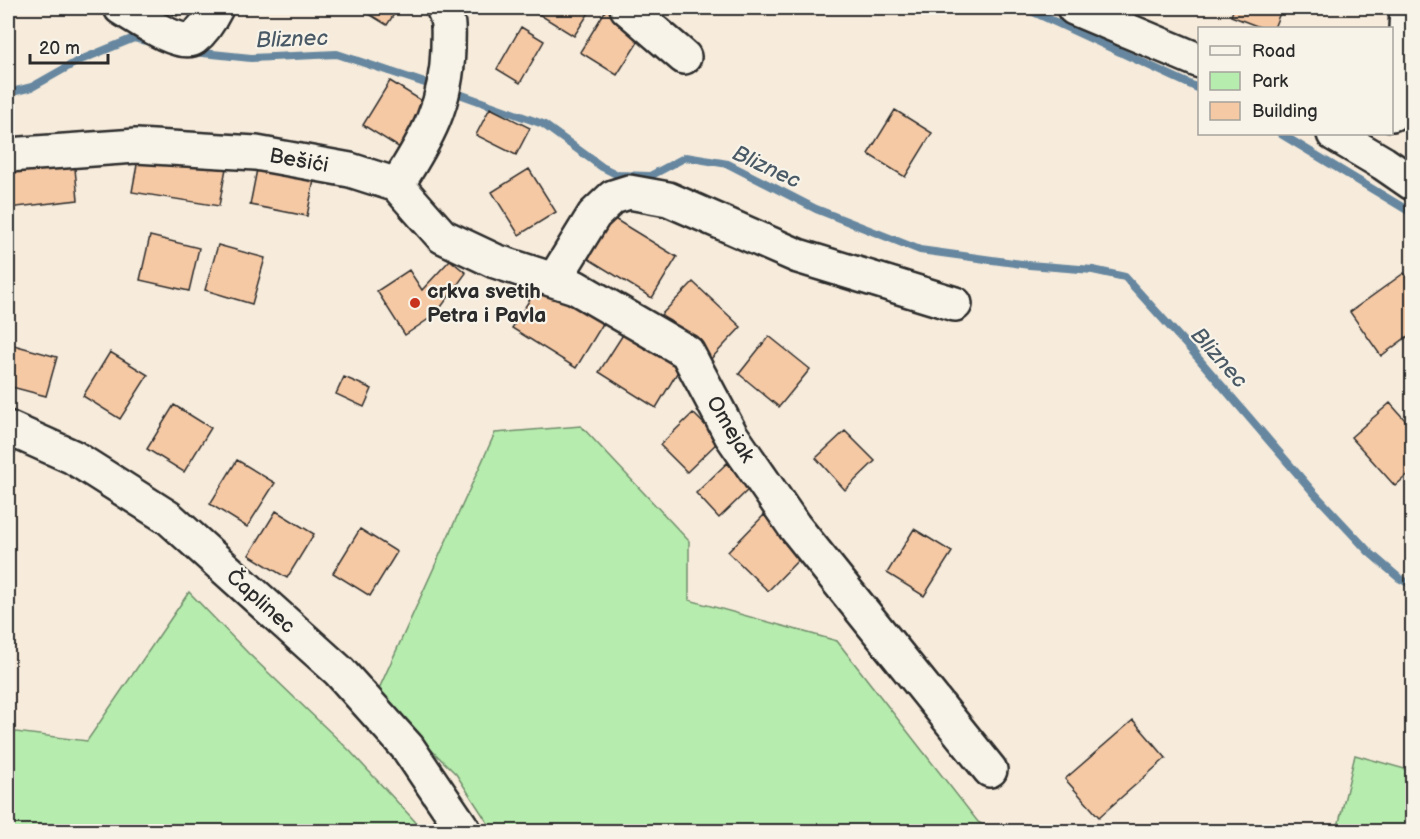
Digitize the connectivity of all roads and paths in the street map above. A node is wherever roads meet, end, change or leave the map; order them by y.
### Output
1 (121, 8) edge
2 (216, 8) edge
3 (443, 8) edge
4 (627, 8) edge
5 (1074, 8) edge
6 (1407, 8) edge
7 (684, 57) dead end
8 (1198, 60) edge
9 (1393, 108) edge
10 (1338, 135) edge
11 (1386, 148) edge
12 (8, 155) edge
13 (1413, 183) edge
14 (397, 185) junction
15 (554, 280) junction
16 (955, 304) dead end
17 (8, 428) edge
18 (990, 770) dead end
19 (465, 831) edge

1 - 2 street
3 - 14 street
4 - 7 street
5 - 8 street
6 - 9 street
10 - 11 street
11 - 13 street
12 - 14 street, Bešići
14 - 15 street, Omejak
15 - 16 street
15 - 18 street, Omejak
17 - 19 street, Čaplinec

